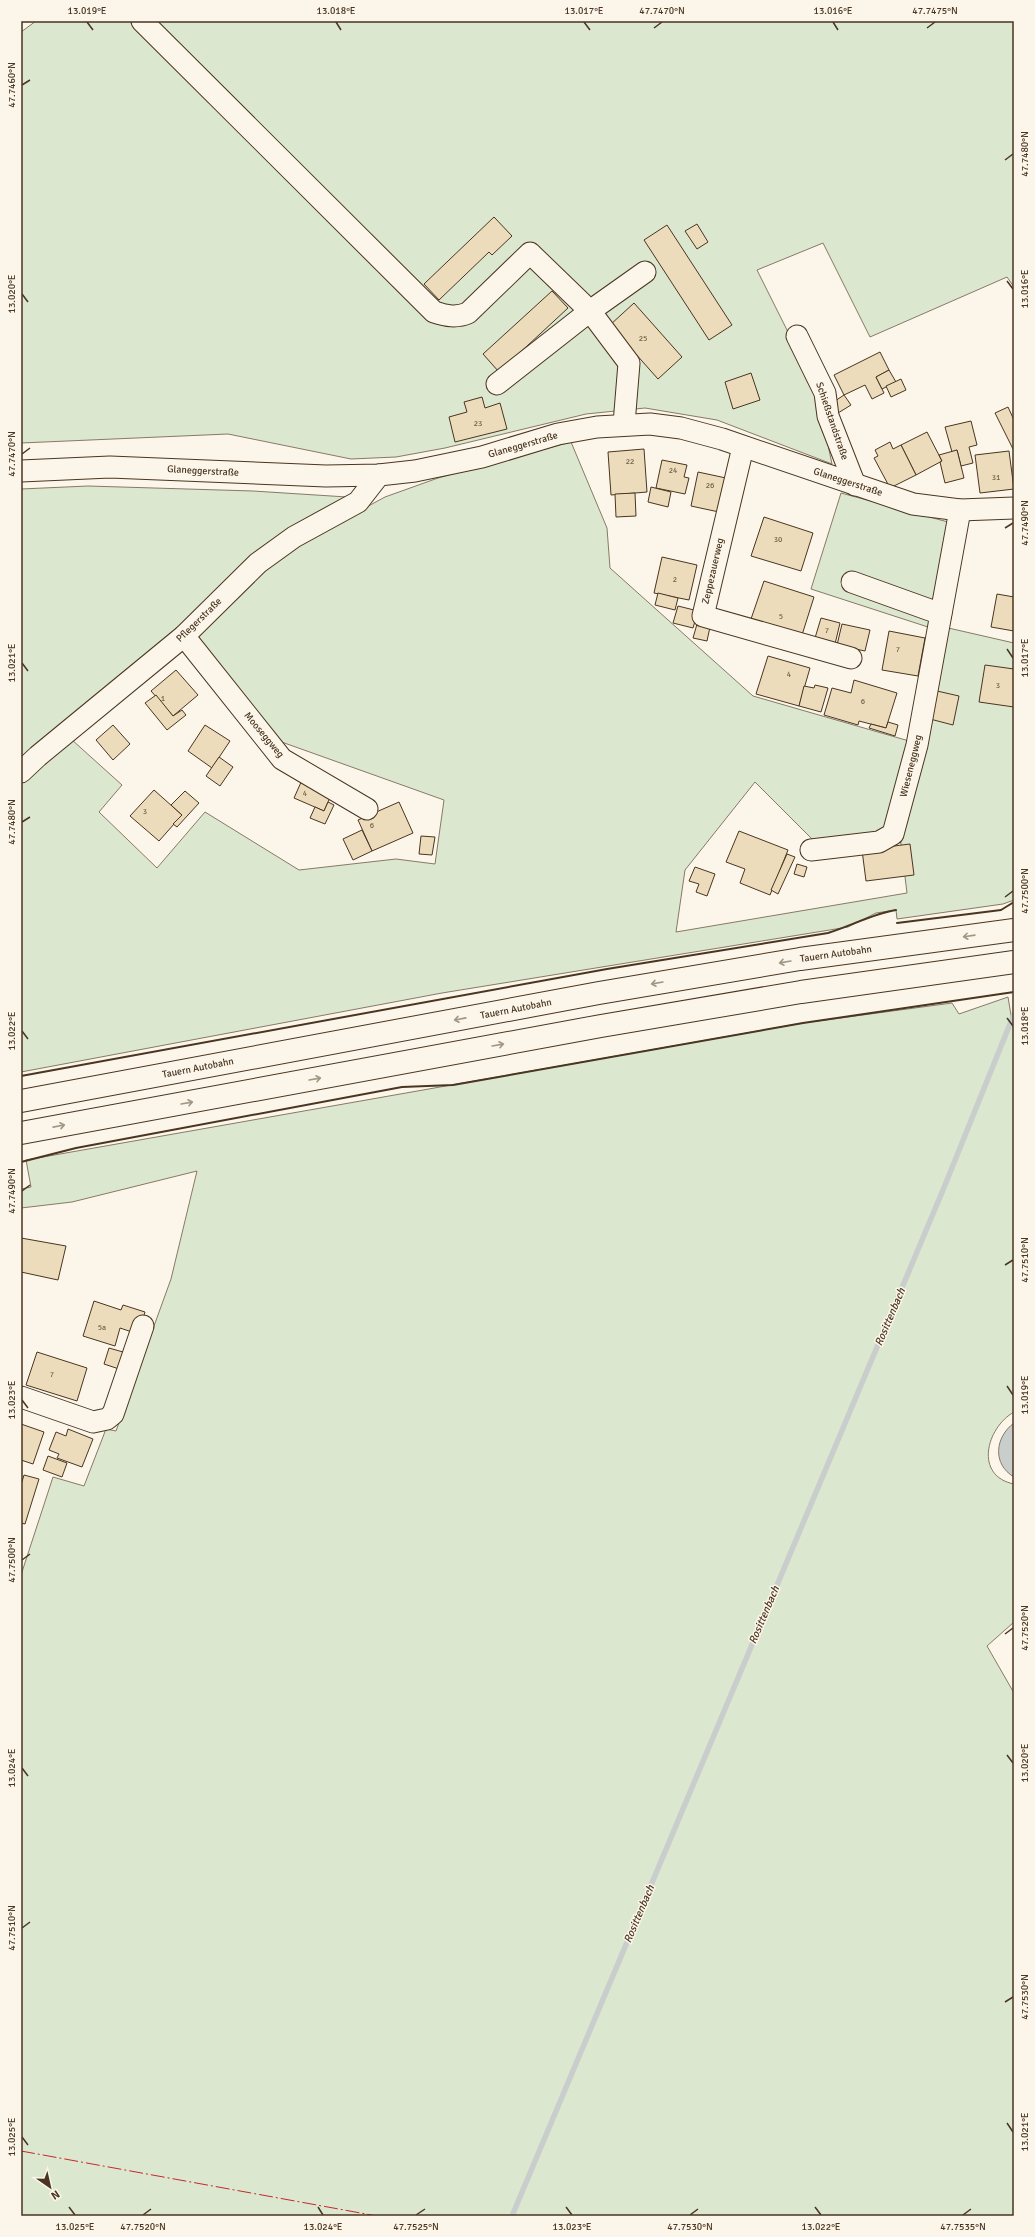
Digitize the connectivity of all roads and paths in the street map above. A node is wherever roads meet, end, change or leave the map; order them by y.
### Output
1 (142, 21) edge
2 (644, 272) dead end
3 (590, 311) junction
4 (797, 336) dead end
5 (497, 384) dead end
6 (624, 424) junction
7 (743, 447) junction
8 (21, 471) edge
9 (379, 475) junction
10 (855, 485) junction
11 (1014, 508) edge
12 (960, 510) junction
13 (852, 582) dead end
14 (941, 614) junction
15 (184, 636) junction
16 (851, 658) dead end
17 (21, 772) edge
18 (367, 809) dead end
19 (811, 850) dead end
20 (1011, 930) edge
21 (1009, 963) edge
22 (21, 1101) edge
23 (21, 1134) edge
24 (143, 1326) dead end
25 (21, 1397) edge

1 - 3 street
2 - 3 street
3 - 5 street
3 - 6 street
4 - 10 street, Schießstandstraße
6 - 7 street, Glaneggerstraße
6 - 9 street, Glaneggerstraße
7 - 10 street, Glaneggerstraße
7 - 16 street, Zeppezauerweg
8 - 9 street, Glaneggerstraße
9 - 15 street, Pflegerstraße
10 - 12 street, Glaneggerstraße
11 - 12 street, Glaneggerstraße
12 - 14 street, Wieseneggweg
13 - 14 street
14 - 19 street, Wieseneggweg
15 - 17 street, Pflegerstraße
15 - 18 street, Mooseggweg
20 -> 22 highway, Tauern Autobahn
23 -> 21 highway
24 - 25 street

